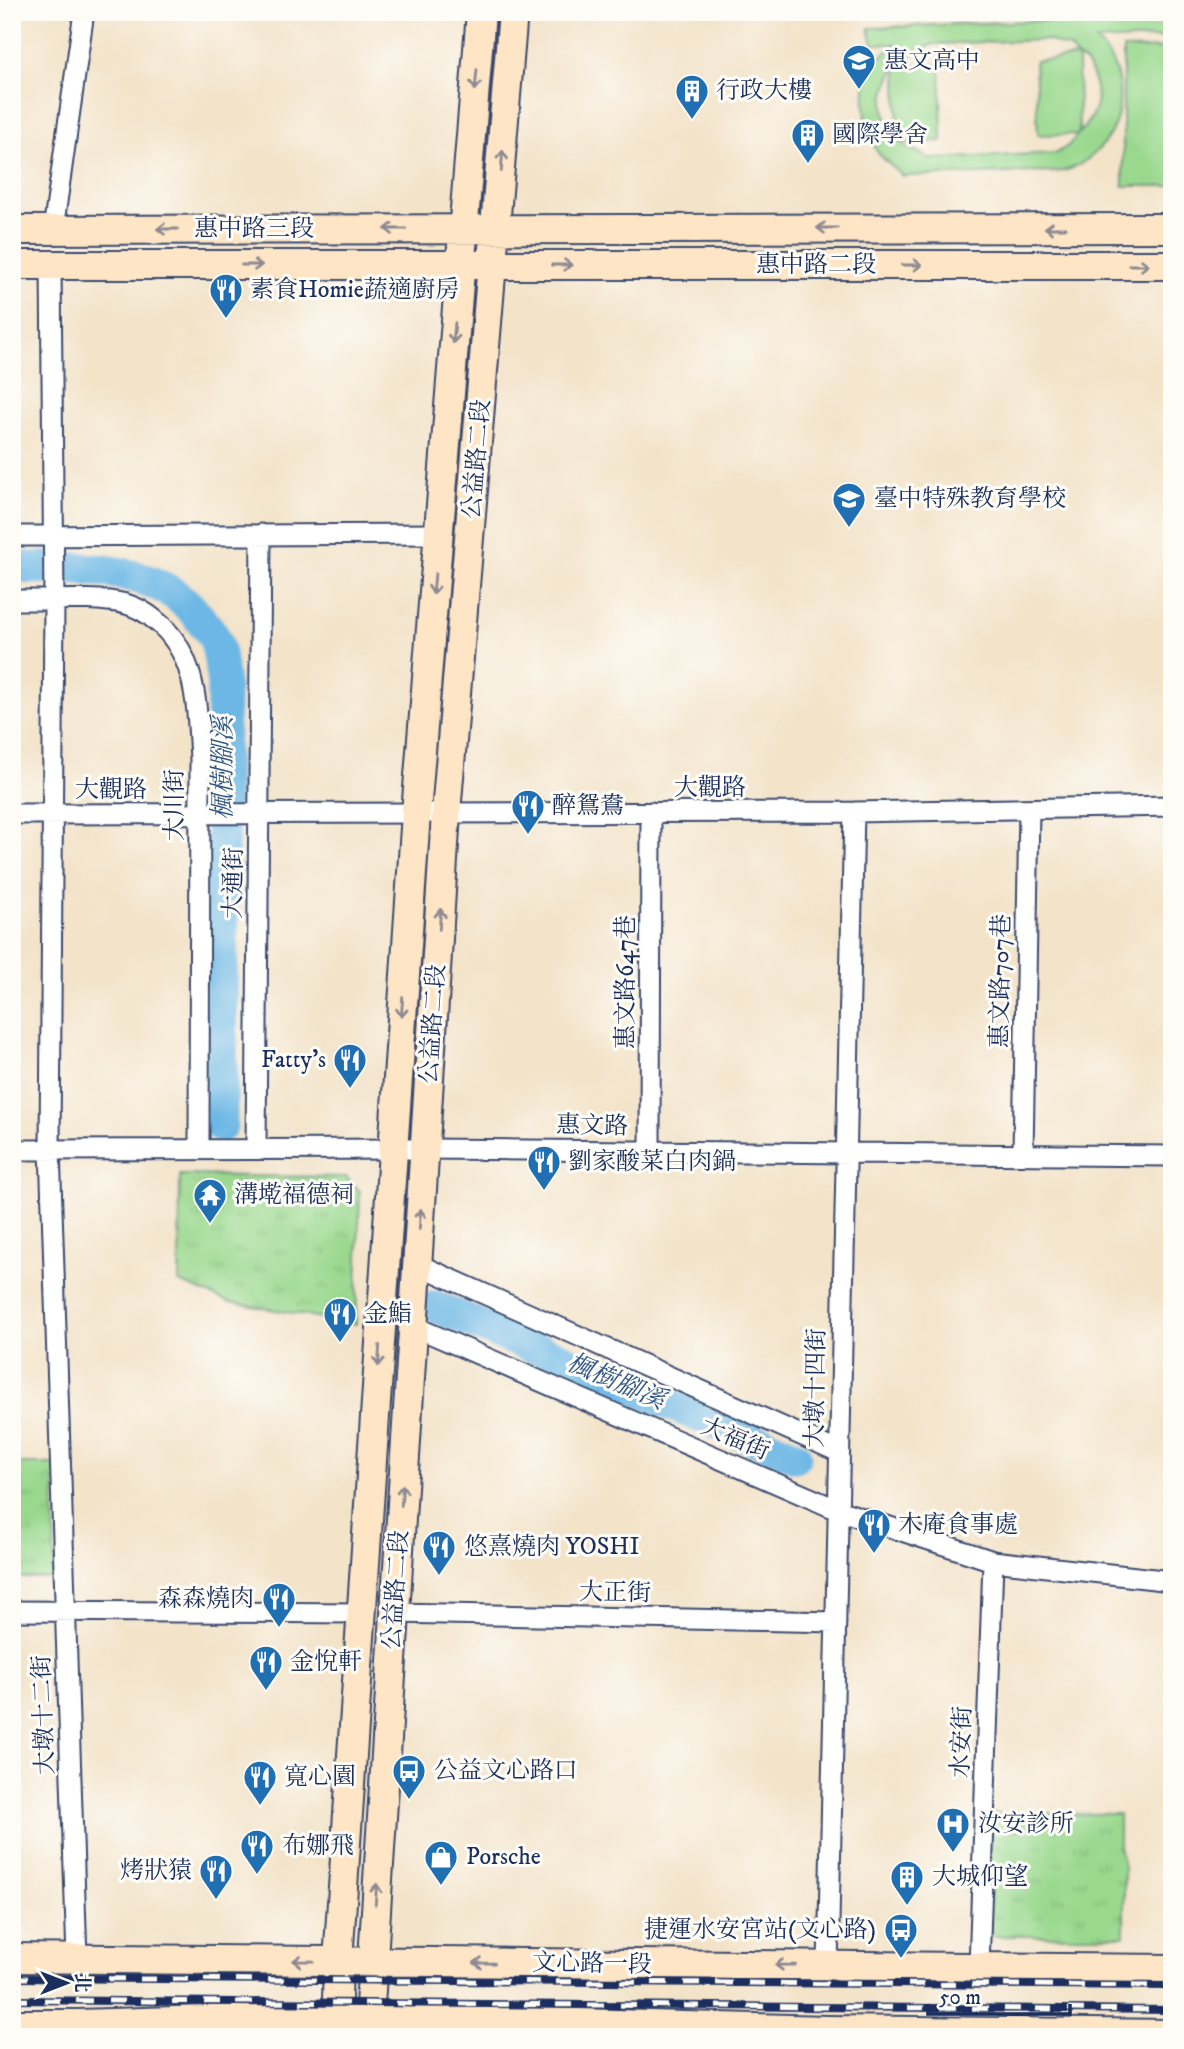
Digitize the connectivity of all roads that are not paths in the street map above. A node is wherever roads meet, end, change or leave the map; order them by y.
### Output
1 (84, 12) edge
2 (481, 12) edge
3 (513, 12) edge
4 (1172, 228) edge
5 (463, 229) junction
6 (496, 229) junction
7 (12, 230) edge
8 (53, 230) junction
9 (12, 265) edge
10 (51, 265) junction
11 (460, 265) junction
12 (493, 265) junction
13 (1172, 265) edge
14 (261, 534) junction
15 (438, 534) junction
16 (12, 536) edge
17 (54, 541) junction
18 (54, 594) junction
19 (12, 600) edge
20 (1172, 806) edge
21 (1029, 809) junction
22 (651, 812) junction
23 (854, 812) junction
24 (416, 813) junction
25 (446, 813) junction
26 (12, 814) edge
27 (52, 814) junction
28 (253, 814) junction
29 (205, 815) junction
30 (50, 1149) junction
31 (199, 1149) junction
32 (256, 1149) junction
33 (393, 1149) junction
34 (425, 1149) junction
35 (12, 1150) edge
36 (650, 1151) junction
37 (846, 1153) junction
38 (1023, 1154) junction
39 (1172, 1156) edge
40 (417, 1264) junction
41 (413, 1326) junction
42 (839, 1452) junction
43 (838, 1510) junction
44 (993, 1561) junction
45 (1172, 1581) edge
46 (12, 1611) edge
47 (65, 1612) junction
48 (362, 1613) junction
49 (394, 1613) junction
50 (836, 1622) junction
51 (12, 1958) edge
52 (77, 1959) junction
53 (338, 1961) junction
54 (371, 1962) junction
55 (828, 1966) junction
56 (979, 1967) junction
57 (1172, 1969) edge
58 (12, 2024) edge
59 (336, 2026) edge
60 (368, 2027) edge
61 (192, 2028) edge
62 (78, 2031) edge
63 (827, 2033) edge
64 (1172, 2034) edge

1 - 8 street
2 -> 5 main road, 公益路二段
6 -> 3 main road, 公益路二段
4 -> 6 main road, 惠中路二段
5 - 6 main road, 惠中路三段
5 -> 8 main road, 惠中路三段
5 - 11 main road, 公益路二段
6 - 12 main road, 公益路二段
7 - 8 main road, 惠中路三段
9 - 10 main road, 惠中路三段
10 -> 11 main road, 惠中路三段
10 - 17 street
11 - 12 main road, 惠中路二段
11 -> 15 main road, 公益路二段
12 -> 13 main road, 惠中路二段
12 - 25 main road, 公益路二段
14 - 15 street
14 - 17 street
14 - 28 street, 大通街
15 -> 24 main road, 公益路二段
16 - 17 street
17 - 18 street, 大墩十二街
18 - 19 street, 大川街
18 - 27 street, 大墩十二街
18 - 29 street, 大川街
20 - 21 street, 大觀路
21 - 23 street, 大觀路
21 - 38 street, 惠文路707巷
22 - 23 street, 大觀路
22 - 25 street, 大觀路
22 - 36 street, 惠文路647巷
23 - 37 street, 大墩十四街
24 - 25 street, 大觀路
24 - 28 street, 大觀路
24 -> 33 main road, 公益路二段
34 -> 25 main road, 公益路二段
26 - 27 street, 大觀路
27 - 29 street, 大觀路
27 - 30 street, 大墩十二街
28 - 29 street, 大觀路
28 - 32 street, 大通街
29 - 31 street, 大川街
30 - 31 street, 惠文路
30 - 35 street, 惠文路
30 - 47 street, 大墩十二街
31 - 32 street, 惠文路
32 - 33 street, 惠文路
33 - 34 street, 惠文路
33 -> 48 main road, 公益路二段
34 - 36 street, 惠文路
40 -> 34 main road, 公益路二段
36 - 37 street, 惠文路
37 - 38 street, 惠文路
37 - 42 street, 大墩十四街
38 - 39 street, 惠文路
40 - 41 main road, 公益路二段
40 - 42 street, 大福街
41 - 43 street, 大福街
49 -> 41 main road, 公益路二段
42 - 43 street, 大墩十四街
43 - 44 street, 大福街
43 - 50 street, 大墩十四街
44 - 45 street, 大福街
44 - 56 street, 水安街
46 - 47 street
47 - 48 street
47 - 52 street, 大墩十二街
48 - 53 main road, 公益路二段
49 - 50 street, 大正街
54 -> 49 main road, 公益路二段
50 - 55 street, 大墩十四街
51 - 52 main road, 文心路一段
53 -> 52 main road, 文心路一段
53 - 54 main road, 文心路一段
53 - 59 main road, 公益路二段
55 -> 54 main road, 文心路一段
54 - 60 main road, 公益路二段
55 - 56 main road, 文心路一段
56 - 57 main road, 文心路一段
58 - 62 main road
59 - 60 main road
59 - 61 main road
60 - 63 main road
61 - 62 main road
63 - 64 main road

